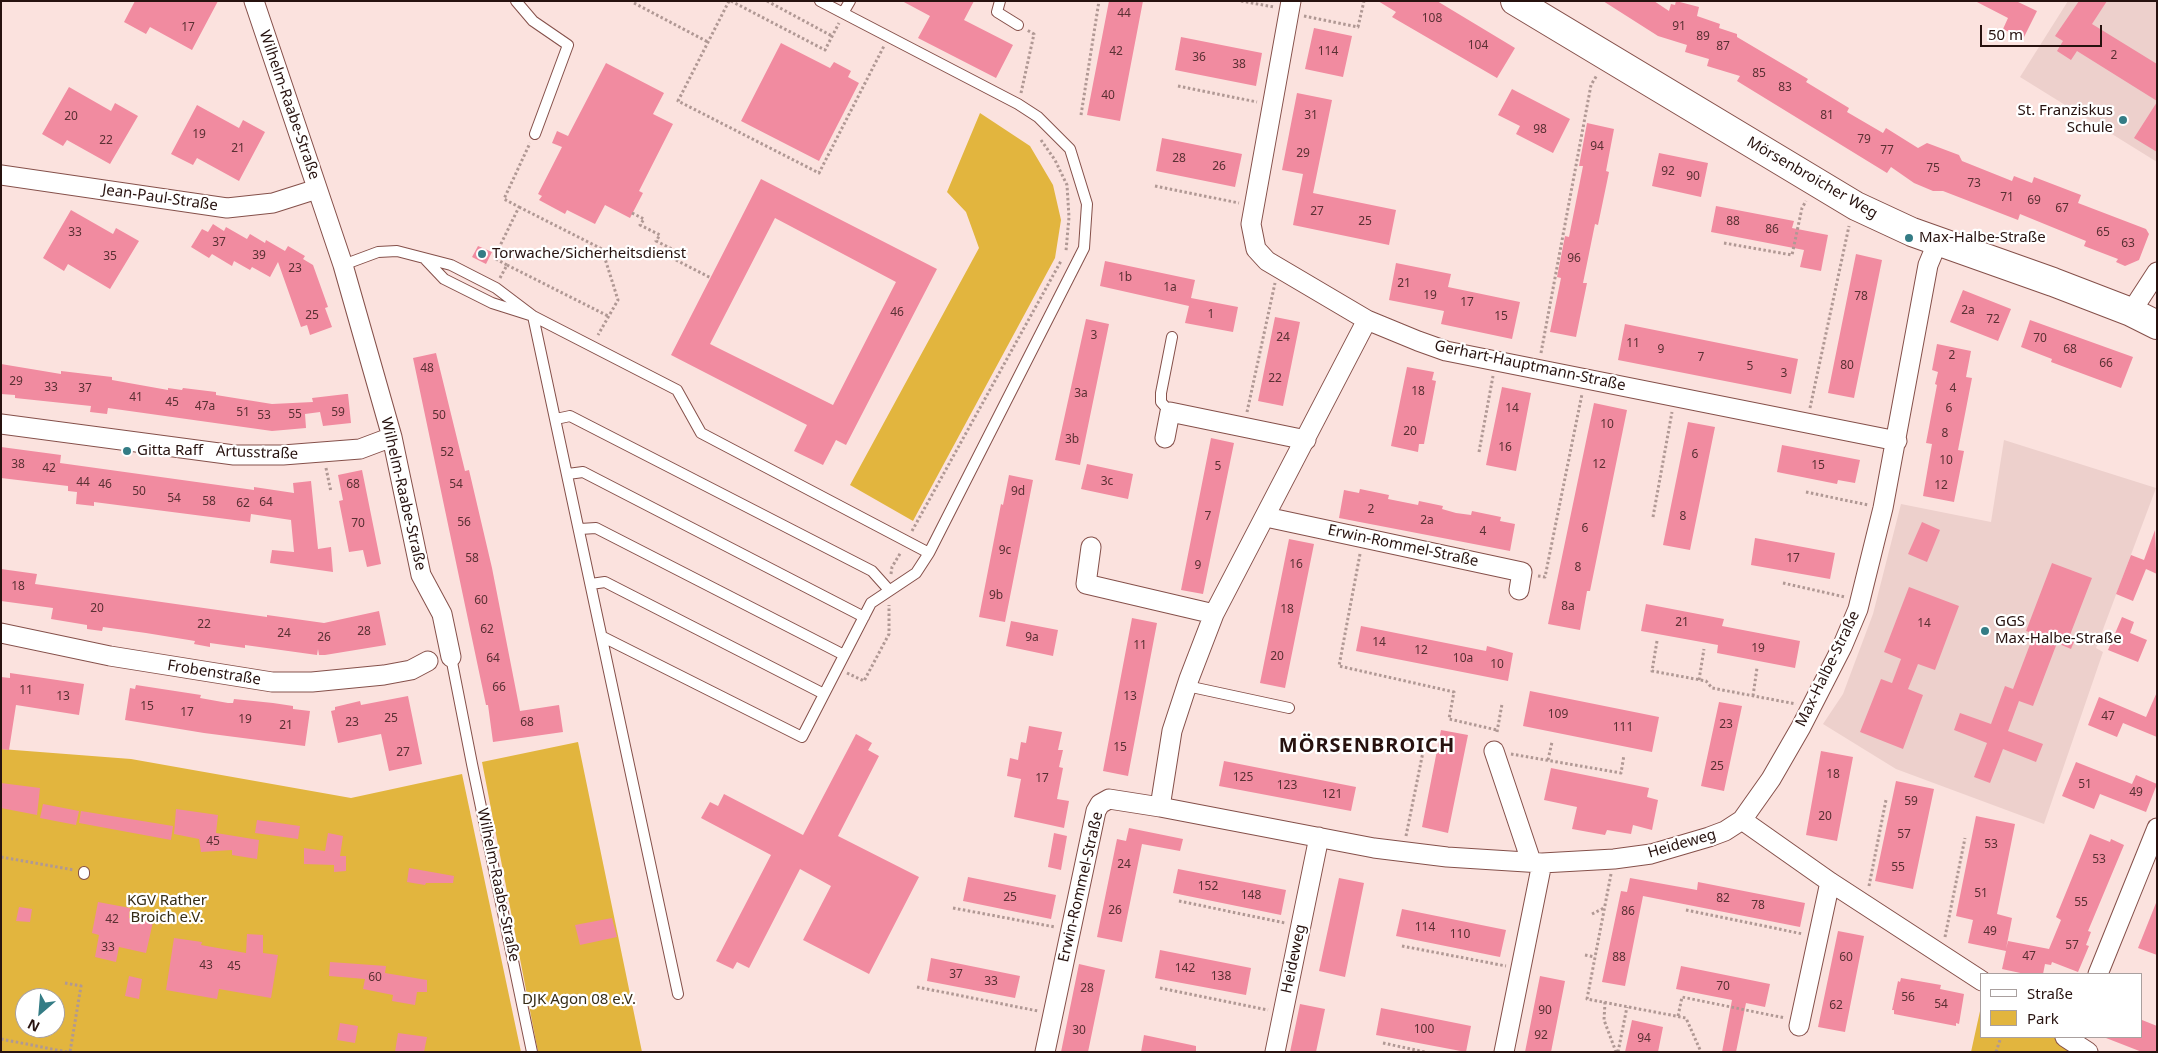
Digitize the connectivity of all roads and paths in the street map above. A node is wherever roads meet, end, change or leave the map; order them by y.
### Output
1 (254, 1) edge
2 (516, 1) edge
3 (730, 1) edge
4 (767, 1) edge
5 (820, 1) edge
6 (850, 1) edge
7 (1000, 1) edge
8 (1099, 1) edge
9 (1241, 1) edge
10 (1364, 1) edge
11 (1515, 1) edge
12 (634, 2) dead end
13 (1290, 8) edge
14 (843, 14) junction
15 (1018, 25) joint
16 (832, 36) junction
17 (889, 37) junction
18 (708, 42) junction
19 (883, 48) junction
20 (892, 53) dead end
21 (1606, 57) junction
22 (1178, 86) dead end
23 (1018, 104) junction
24 (1272, 105) junction
25 (1081, 115) dead end
26 (534, 134) joint
27 (1037, 135) dead end
28 (1, 174) edge
29 (1817, 183) junction
30 (1155, 186) dead end
31 (318, 189) junction
32 (1254, 206) junction
33 (1856, 206) junction
34 (519, 207) junction
35 (632, 213) dead end
36 (1938, 241) junction
37 (1724, 243) dead end
38 (425, 260) junction
39 (343, 265) junction
40 (507, 265) junction
41 (1278, 268) junction
42 (2157, 272) edge
43 (711, 278) dead end
44 (496, 288) junction
45 (2131, 312) junction
46 (533, 316) junction
47 (608, 316) junction
48 (1367, 320) junction
49 (2157, 324) edge
50 (1172, 337) dead end
51 (592, 346) junction
52 (1496, 361) junction
53 (1538, 369) junction
54 (1586, 379) junction
55 (1675, 397) junction
56 (1170, 412) junction
57 (556, 419) junction
58 (1, 424) edge
59 (1806, 424) junction
60 (1244, 427) junction
61 (392, 437) junction
62 (1165, 438) dead end
63 (1306, 440) junction
64 (1897, 441) junction
65 (1479, 452) dead end
66 (323, 453) junction
67 (568, 474) junction
68 (331, 492) dead end
69 (1806, 492) dead end
70 (1883, 508) junction
71 (1266, 517) junction
72 (1653, 517) dead end
73 (580, 529) junction
74 (1363, 537) junction
75 (906, 542) junction
76 (1091, 547) dead end
77 (929, 553) junction
78 (1521, 581) joint
79 (1783, 583) dead end
80 (591, 584) junction
81 (889, 590) junction
82 (1860, 601) junction
83 (1214, 614) junction
84 (864, 618) junction
85 (1, 633) edge
86 (603, 637) junction
87 (1657, 641) dead end
88 (1704, 649) dead end
89 (844, 655) junction
90 (451, 657) joint
91 (428, 662) dead end
92 (838, 668) junction
93 (1757, 668) dead end
94 (1699, 680) junction
95 (1187, 686) junction
96 (824, 694) junction
97 (1753, 696) junction
98 (1502, 704) dead end
99 (1811, 707) junction
100 (1288, 708) dead end
101 (1498, 730) junction
102 (1425, 742) dead end
103 (1552, 742) dead end
104 (1494, 750) junction
105 (1624, 755) dead end
106 (1548, 760) junction
107 (1886, 800) dead end
108 (1160, 807) junction
109 (1742, 820) junction
110 (2157, 828) edge
111 (1319, 837) junction
112 (1965, 838) dead end
113 (1403, 851) junction
114 (1, 857) edge
115 (1614, 859) junction
116 (1536, 862) junction
117 (84, 873) dead end
118 (1830, 882) junction
119 (1179, 901) dead end
120 (1861, 903) junction
121 (953, 908) dead end
122 (1604, 908) junction
123 (1686, 910) dead end
124 (1592, 914) dead end
125 (1301, 926) junction
126 (1070, 930) junction
127 (1818, 937) junction
128 (1402, 946) dead end
129 (1938, 951) junction
130 (1585, 955) dead end
131 (1595, 958) junction
132 (1521, 969) junction
133 (2098, 973) edge
134 (1980, 980) edge
135 (65, 983) dead end
136 (918, 987) dead end
137 (1160, 988) dead end
138 (678, 994) dead end
139 (1605, 1002) junction
140 (1627, 1006) junction
141 (1283, 1013) junction
142 (1053, 1014) junction
143 (1678, 1016) junction
144 (1800, 1023) joint
145 (2001, 1038) edge
146 (2070, 1038) edge
147 (1, 1039) edge
148 (1383, 1043) dead end
149 (69, 1052) edge
150 (532, 1052) edge
151 (1045, 1052) edge
152 (1275, 1052) edge
153 (1425, 1052) edge
154 (1504, 1052) edge
155 (1617, 1052) edge
156 (1701, 1052) edge
157 (1996, 1052) edge
158 (2088, 1052) edge

1 - 31 street, Wilhelm-Raabe-Straße
2 - 26 lane
3 - 16 path
3 - 18 path
4 - 16 path
5 - 14 lane
6 - 14 lane
7 - 15 lane
8 - 25 path
9 - 13 path
10 - 13 path
11 - 21 street, Mörsenbroicher Weg
12 - 18 path
13 - 24 street, Gerhart-Hauptmann-Straße
14 - 16 path
14 - 17 lane
15 - 23 path
17 - 19 path
17 - 23 lane
18 - 19 path
19 - 20 path
21 - 29 street, Mörsenbroicher Weg
21 - 53 path
22 - 24 path
23 - 77 lane
24 - 32 street, Gerhart-Hauptmann-Straße
26 - 34 path
27 - 75 path
28 - 31 street, Jean-Paul-Straße
29 - 33 street, Mörsenbroicher Weg
29 - 37 path
30 - 32 path
31 - 39 street, Wilhelm-Raabe-Straße
32 - 41 street, Gerhart-Hauptmann-Straße
33 - 36 street, Mörsenbroicher Weg
33 - 59 path
34 - 40 path
34 - 47 path
35 - 43 path
36 - 45 street, Mörsenbroicher Weg
36 - 64 street, Max-Halbe-Straße
38 - 39 lane
38 - 44 lane
38 - 46 lane
39 - 61 street, Wilhelm-Raabe-Straße
40 - 44 path
40 - 47 path
41 - 48 street, Gerhart-Hauptmann-Straße
41 - 60 path
42 - 45 street
44 - 46 lane
45 - 49 street, Mörsenbroicher Weg
46 - 51 lane
46 - 57 lane
47 - 51 path
48 - 52 street, Gerhart-Hauptmann-Straße
48 - 63 street
50 - 56 lane
51 - 75 lane
52 - 53 street, Gerhart-Hauptmann-Straße
52 - 65 path
53 - 54 street, Gerhart-Hauptmann-Straße
54 - 55 street, Gerhart-Hauptmann-Straße
54 - 78 path
55 - 59 street, Gerhart-Hauptmann-Straße
55 - 72 path
56 - 60 street
56 - 62 street
57 - 67 lane
57 - 81 lane
58 - 66 street, Artusstraße
59 - 64 street, Gerhart-Hauptmann-Straße
60 - 63 street
61 - 66 street, Artusstraße
61 - 90 street, Wilhelm-Raabe-Straße
63 - 71 street
64 - 70 street, Max-Halbe-Straße
66 - 68 path
67 - 73 lane
67 - 84 lane
69 - 70 path
70 - 82 street, Max-Halbe-Straße
71 - 74 street, Erwin-Rommel-Straße
71 - 83 street
73 - 80 lane
73 - 89 lane
74 - 78 street, Erwin-Rommel-Straße
74 - 101 path
75 - 77 lane
75 - 81 path
76 - 83 street
77 - 81 lane
79 - 82 path
80 - 86 lane
80 - 96 lane
81 - 84 lane
81 - 92 path
82 - 99 street, Max-Halbe-Straße
83 - 95 street
84 - 89 lane
85 - 91 street, Frobenstraße
86 - 96 lane
86 - 138 lane
87 - 94 path
88 - 94 path
89 - 92 lane
90 - 150 lane, Wilhelm-Raabe-Straße
92 - 96 lane
93 - 97 path
94 - 97 path
95 - 100 lane
95 - 108 street
97 - 99 path
98 - 101 path
99 - 109 street, Max-Halbe-Straße
101 - 104 path
102 - 113 path
103 - 106 path
104 - 106 path
104 - 116 street
105 - 106 path
107 - 120 path
108 - 111 street, Heideweg
108 - 126 street, Erwin-Rommel-Straße
109 - 115 street, Heideweg
109 - 118 street
110 - 133 street
111 - 113 street, Heideweg
111 - 125 street, Heideweg
112 - 129 path
113 - 116 street, Heideweg
114 - 117 path
115 - 116 street, Heideweg
115 - 122 path
116 - 132 street
118 - 120 street
118 - 127 street
119 - 125 path
120 - 129 street
121 - 126 path
122 - 124 path
122 - 131 path
123 - 127 path
125 - 141 street, Heideweg
126 - 142 street, Erwin-Rommel-Straße
127 - 144 street
128 - 132 path
129 - 134 street
130 - 131 path
131 - 139 path
132 - 154 street
135 - 149 path
136 - 142 path
137 - 141 path
139 - 140 path
139 - 155 path
140 - 143 path
140 - 155 path
141 - 152 street, Heideweg
142 - 151 street, Erwin-Rommel-Straße
143 - 144 path
143 - 156 path
145 - 157 path
146 - 158 street
147 - 149 path
148 - 153 path

